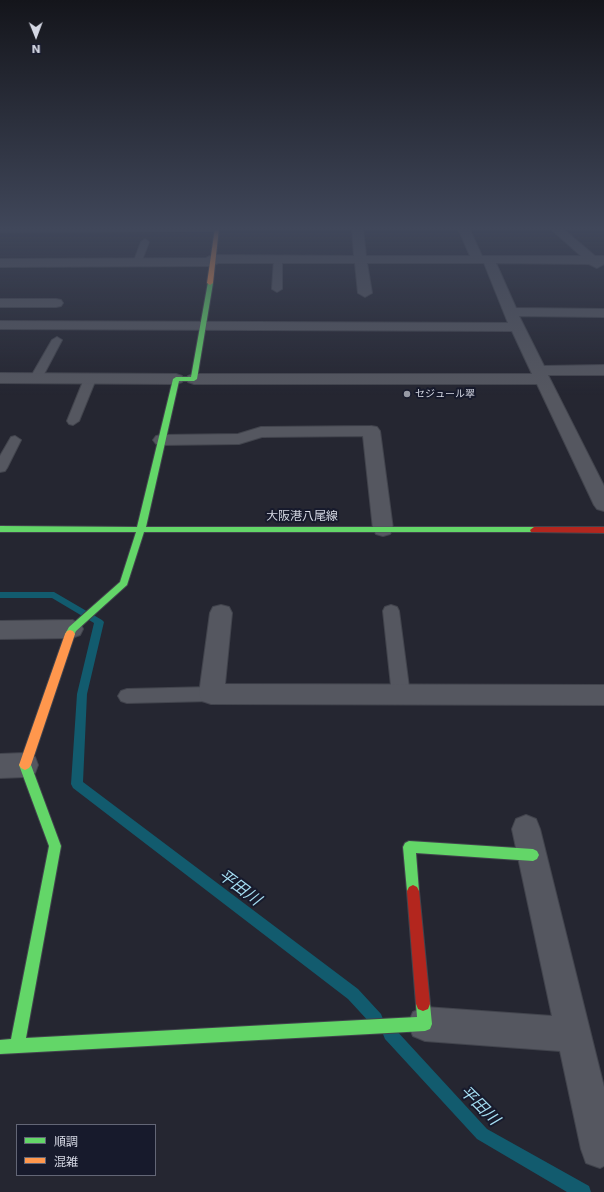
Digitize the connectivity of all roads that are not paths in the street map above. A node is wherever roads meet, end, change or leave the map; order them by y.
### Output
1 (209, 284) edge
2 (277, 284) edge
3 (364, 284) edge
4 (495, 284) edge
5 (277, 289) dead end
6 (365, 293) dead end
7 (0, 303) edge
8 (56, 303) dead end
9 (604, 313) edge
10 (514, 320) junction
11 (0, 325) edge
12 (204, 325) junction
13 (57, 340) dead end
14 (604, 370) edge
15 (540, 375) junction
16 (0, 378) edge
17 (36, 378) junction
18 (90, 379) junction
19 (176, 379) junction
20 (194, 379) junction
21 (73, 421) dead end
22 (14, 440) dead end
23 (162, 440) junction
24 (0, 468) edge
25 (604, 505) edge
26 (0, 529) edge
27 (141, 529) junction
28 (383, 529) junction
29 (604, 530) edge
30 (391, 611) dead end
31 (221, 613) dead end
32 (76, 625) junction
33 (0, 630) edge
34 (211, 694) junction
35 (401, 695) junction
36 (604, 695) edge
37 (127, 696) dead end
38 (13, 765) edge
39 (530, 842) joint
40 (415, 1024) junction
41 (574, 1035) junction
42 (17, 1046) junction
43 (0, 1047) edge
44 (600, 1149) dead end

1 - 12 street
2 - 5 lane
3 - 6 street
4 - 10 street
7 - 8 street
9 - 10 street
10 - 12 street
10 - 15 street
11 - 12 street
12 - 20 street
13 - 17 lane
14 - 15 street
15 - 20 street
15 - 25 street
16 - 17 street
17 - 18 street
18 - 19 street
18 - 21 lane
19 - 20 street
19 - 23 street
22 - 24 lane
23 - 27 street
23 - 28 street
26 - 27 street, 大阪港八尾線
27 - 28 street, 大阪港八尾線
27 - 32 street
28 - 29 street, 大阪港八尾線
30 - 35 lane
31 - 34 street
32 - 33 street
32 - 38 street
34 - 35 street
34 - 37 lane
35 - 36 street
38 - 42 street
39 - 40 street
39 - 41 street
40 - 41 street
40 - 42 street
41 - 44 street
42 - 43 street

